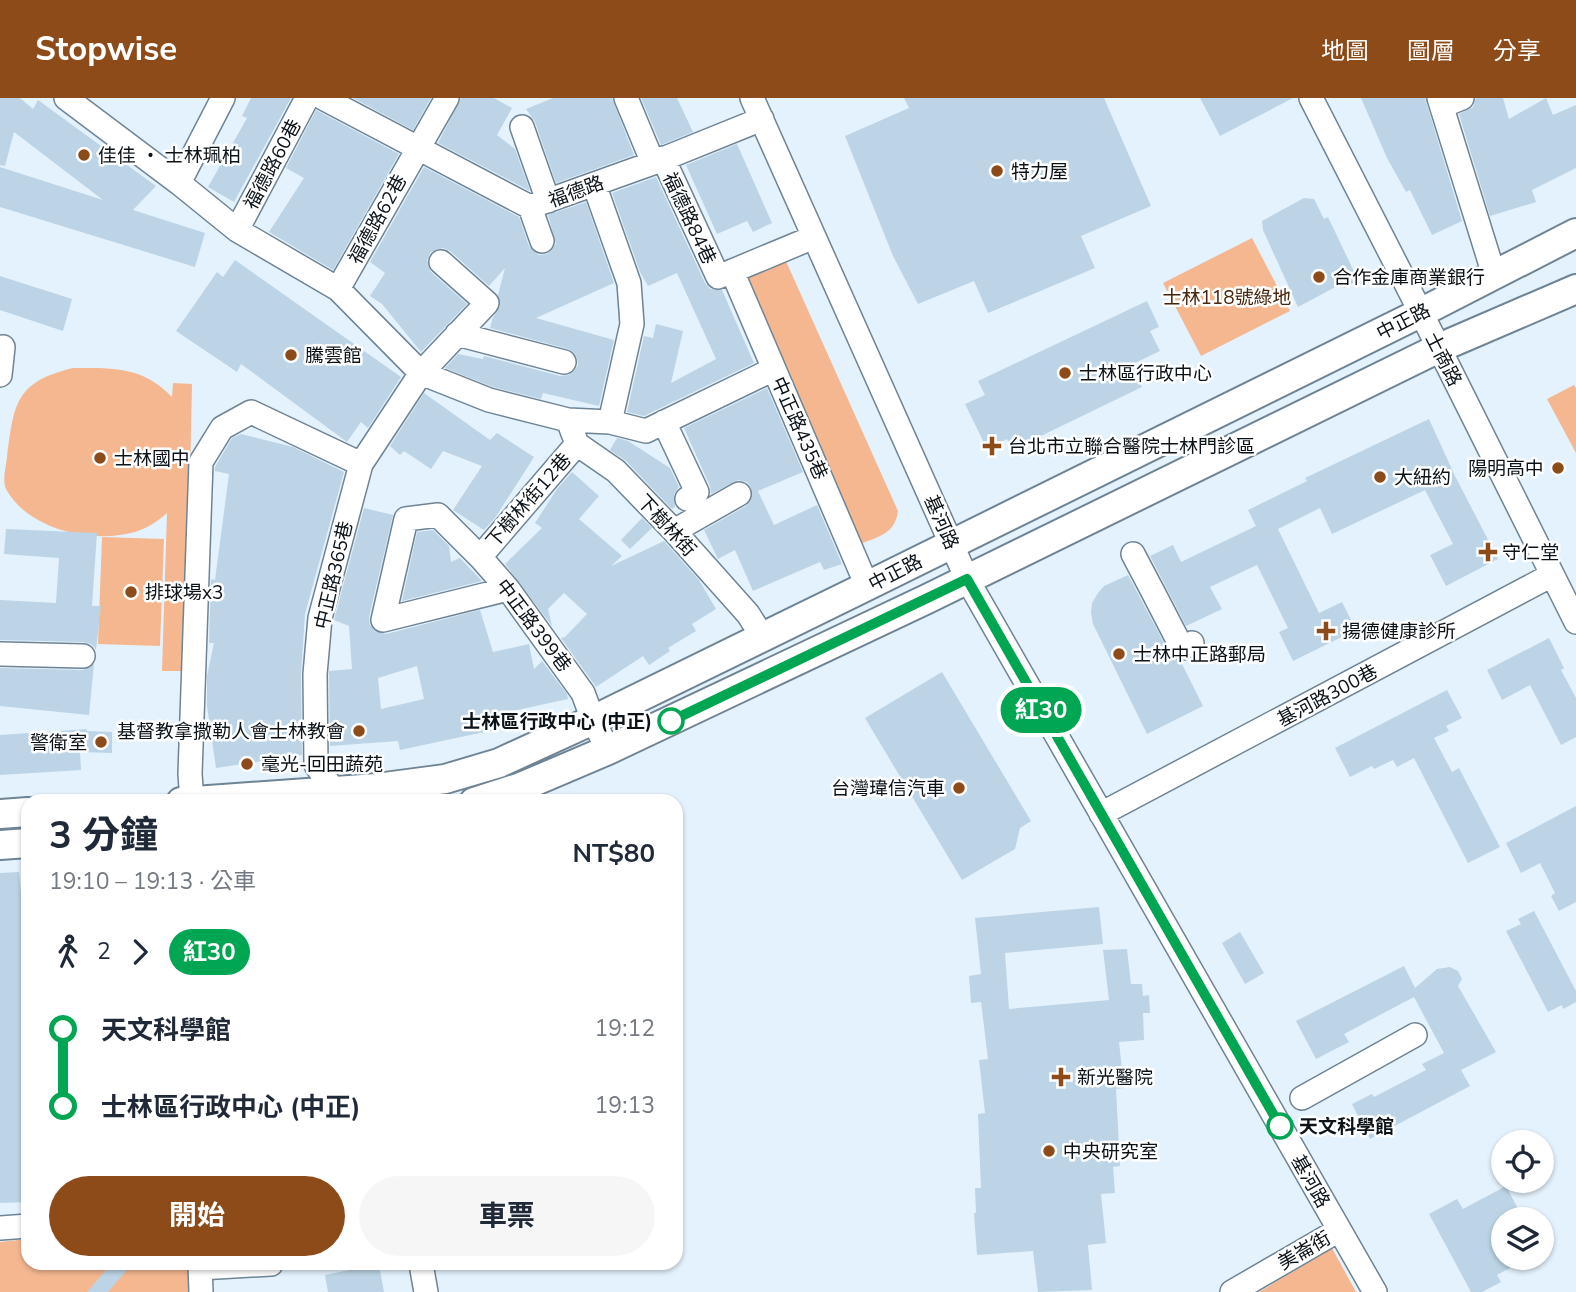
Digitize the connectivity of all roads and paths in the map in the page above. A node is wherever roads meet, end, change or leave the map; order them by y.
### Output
1 (66, 98) edge
2 (223, 98) edge
3 (307, 98) edge
4 (323, 98) edge
5 (447, 98) edge
6 (626, 98) edge
7 (1311, 98) edge
8 (1448, 101) edge
9 (757, 108) edge
10 (522, 127) dead end
11 (417, 149) junction
12 (658, 161) junction
13 (179, 183) junction
14 (594, 184) junction
15 (539, 204) junction
16 (237, 230) junction
17 (1576, 233) edge
18 (814, 237) junction
19 (542, 241) dead end
20 (440, 262) dead end
21 (725, 274) junction
22 (1494, 275) junction
23 (338, 289) junction
24 (1576, 289) edge
25 (1420, 313) junction
26 (457, 334) junction
27 (3, 347) dead end
28 (1439, 348) junction
29 (564, 362) dead end
30 (774, 369) junction
31 (421, 373) junction
32 (0, 375) edge
33 (568, 420) junction
34 (610, 422) junction
35 (664, 422) junction
36 (577, 444) junction
37 (361, 464) junction
38 (739, 494) dead end
39 (687, 499) dead end
40 (674, 531) junction
41 (951, 543) junction
42 (1133, 554) dead end
43 (480, 556) junction
44 (1552, 575) junction
45 (967, 579) junction
46 (867, 586) junction
47 (508, 589) junction
48 (1576, 622) edge
49 (762, 636) junction
50 (1192, 643) dead end
51 (0, 653) edge
52 (83, 656) dead end
53 (593, 720) junction
54 (608, 750) junction
55 (191, 794) edge
56 (333, 794) edge
57 (347, 794) edge
58 (501, 794) edge
59 (21, 812) edge
60 (0, 814) edge
61 (1101, 814) junction
62 (21, 844) edge
63 (0, 845) edge
64 (1415, 1035) dead end
65 (1302, 1098) dead end
66 (21, 1226) edge
67 (0, 1228) edge
68 (1339, 1230) junction
69 (200, 1270) edge
70 (422, 1270) edge
71 (201, 1292) edge
72 (426, 1292) edge
73 (1232, 1292) edge
74 (1375, 1292) edge

1 - 13 street
2 - 13 street
3 - 16 street, 福德路60巷
4 - 11 street, 福德路
5 - 11 street, 福德路62巷
6 - 12 street, 福德路84巷
7 - 25 street, 士商路
8 - 22 street
9 - 12 street, 福德路
9 - 18 street, 基河路
10 - 15 street
11 - 15 street, 福德路
11 - 23 street, 福德路62巷
12 - 14 street, 福德路
12 - 21 street, 福德路84巷
13 - 16 street
14 - 15 street, 福德路
14 - 34 street
15 - 19 street
16 - 23 street
17 - 22 main road, 中正路
18 - 21 street
18 - 41 street, 基河路
20 - 26 street, 中正路365巷
21 - 30 street, 中正路435巷
22 - 25 main road, 中正路
23 - 31 street
24 - 28 main road, 中正路
25 - 28 street, 士商路
25 - 41 main road, 中正路
26 - 29 street
26 - 31 street, 中正路365巷
27 - 32 street
28 - 44 street, 士商路
28 - 45 main road, 中正路
30 - 35 street
30 - 46 street, 中正路435巷
31 - 33 street
31 - 37 street, 中正路365巷
33 - 34 street
33 - 36 street
34 - 35 street
35 - 39 street
36 - 40 street, 下樹林街
36 - 43 street, 下樹林街12巷
37 - 55 street
37 - 56 street, 中正路365巷
38 - 40 street
40 - 49 street, 下樹林街
41 - 45 street, 基河路
41 - 46 main road, 中正路
42 - 50 street
43 - 47 street, 中正路399巷
43 - 47 street, 中正路399巷
44 - 48 street, 士商路
44 - 61 street, 基河路300巷
45 - 54 main road, 中正路
45 - 61 street, 基河路
46 - 49 main road, 中正路
47 - 53 street, 中正路399巷
49 - 53 main road, 中正路
51 - 52 street
53 - 54 street, 中正路399巷
53 - 57 main road, 中正路
54 - 58 main road, 中正路
59 - 60 main road
61 - 68 street, 基河路
62 - 63 main road
64 - 65 street
66 - 67 street
68 - 73 street, 美崙街
68 - 74 street, 基河路
69 - 71 street
70 - 72 street

